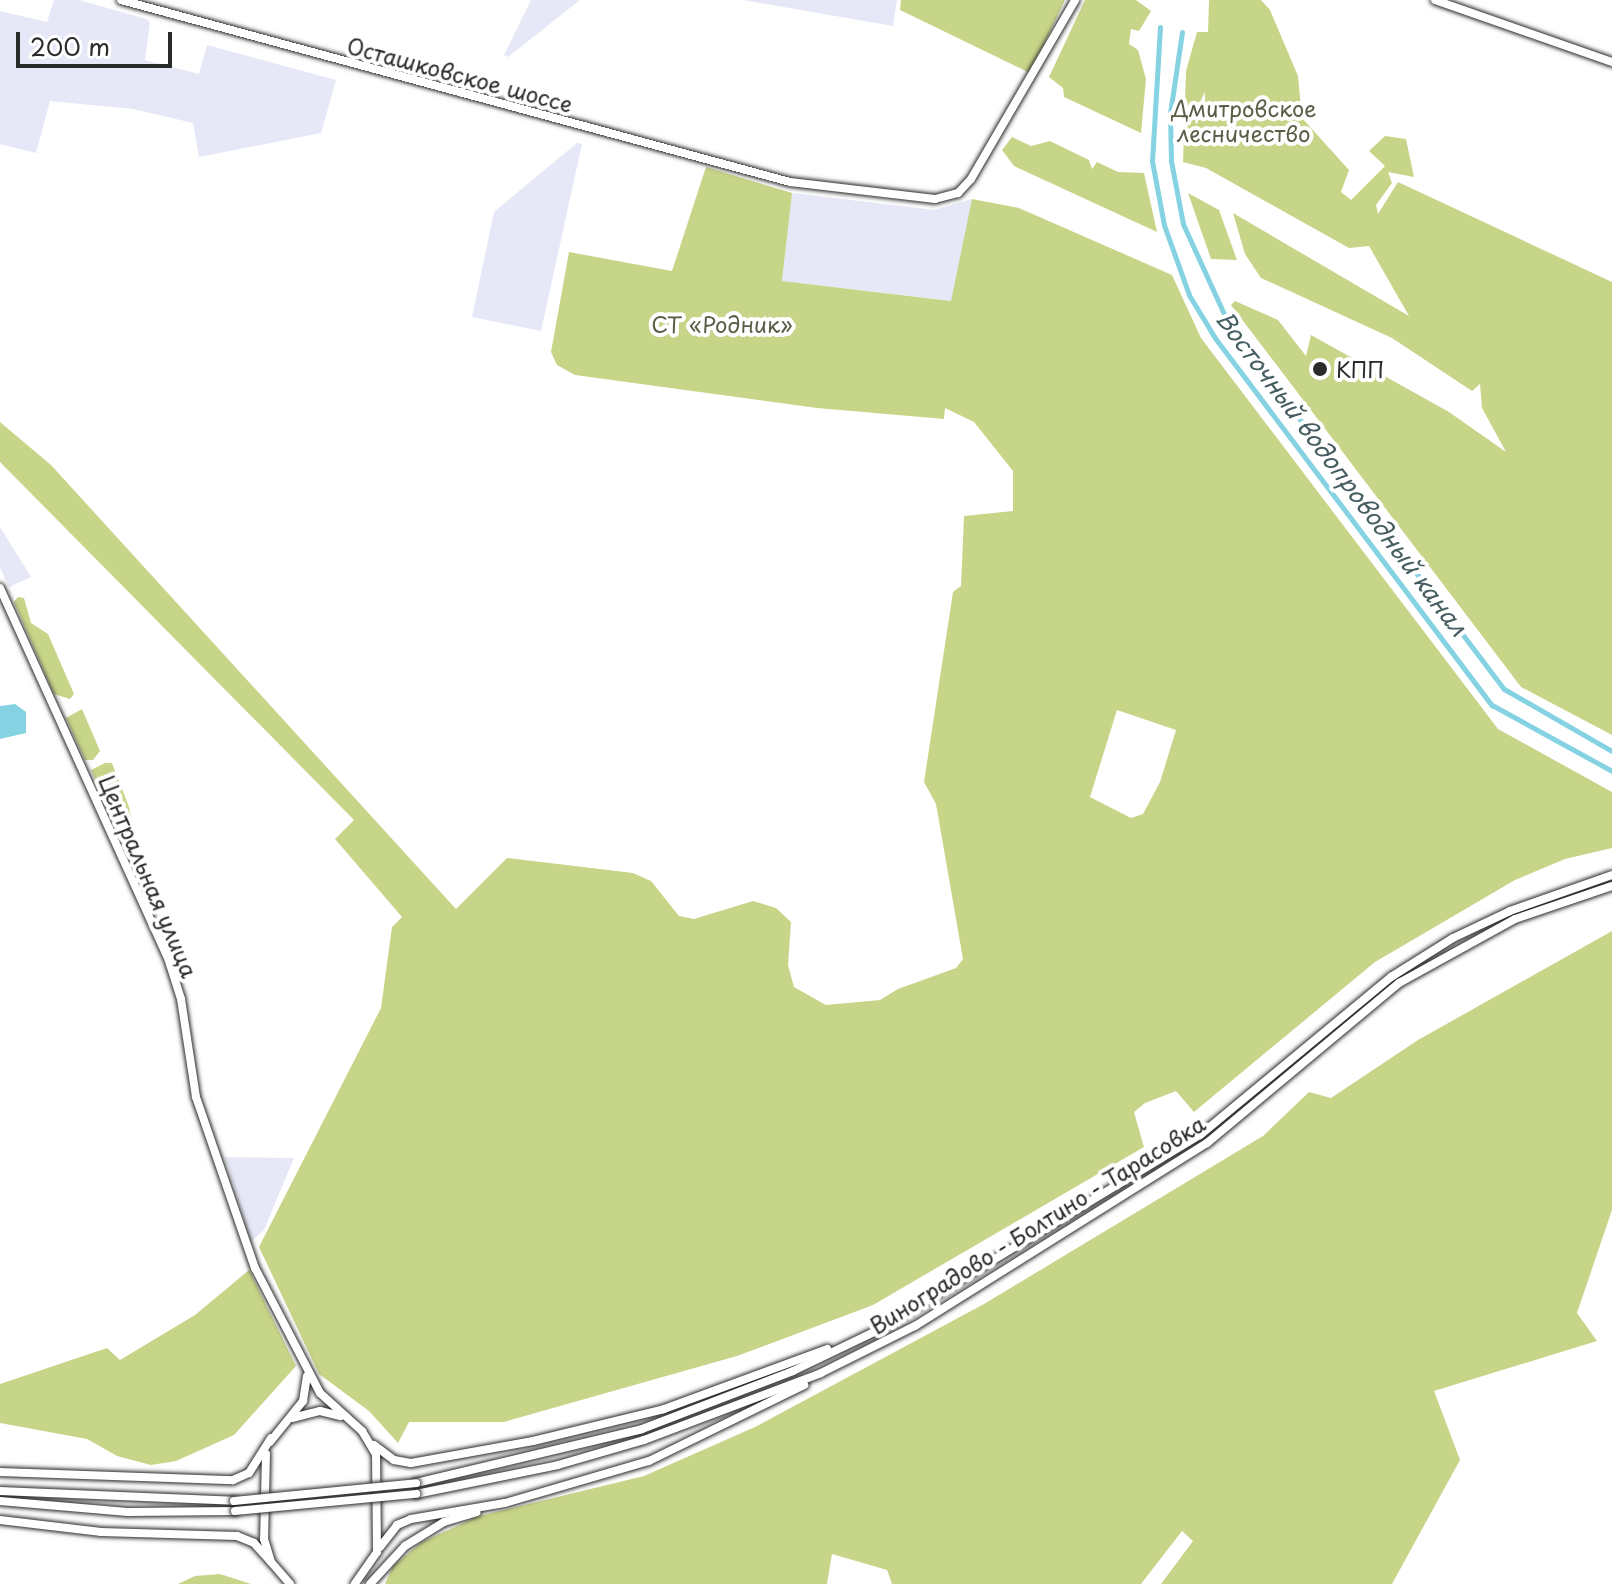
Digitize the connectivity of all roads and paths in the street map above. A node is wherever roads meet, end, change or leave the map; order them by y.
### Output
1 (121, 0) edge
2 (1075, 0) edge
3 (1435, 0) edge
4 (1612, 62) edge
5 (0, 588) edge
6 (1612, 875) edge
7 (1612, 886) edge
8 (876, 1331) junction
9 (844, 1362) junction
10 (306, 1367) junction
11 (345, 1418) junction
12 (283, 1424) junction
13 (271, 1438) junction
14 (371, 1442) junction
15 (0, 1472) edge
16 (0, 1491) edge
17 (0, 1501) edge
18 (505, 1503) junction
19 (0, 1520) edge
20 (377, 1552) junction
21 (271, 1562) junction
22 (289, 1582) edge
23 (352, 1584) edge
24 (370, 1584) edge

1 - 2 main road, Осташковское шоссе
3 - 4 main road
5 - 10 main road, Центральная улица
6 - 8 main road, Виноградово - Болтино - Тарасовка
7 - 9 main road, Виноградово - Болтино - Тарасовка
8 - 14 main road, Центральная улица
8 - 16 main road, Виноградово - Болтино - Тарасовка, bridge
9 - 17 main road, Виноградово - Болтино - Тарасовка, bridge
9 - 18 main road
10 - 11 main road, Центральная улица
10 - 12 main road
11 - 12 main road
11 - 14 main road, Центральная улица
12 - 13 main road
13 - 15 main road
13 - 21 main road
14 - 20 main road
18 - 20 main road
18 - 24 main road
19 - 21 main road
20 - 23 main road
21 - 22 main road

